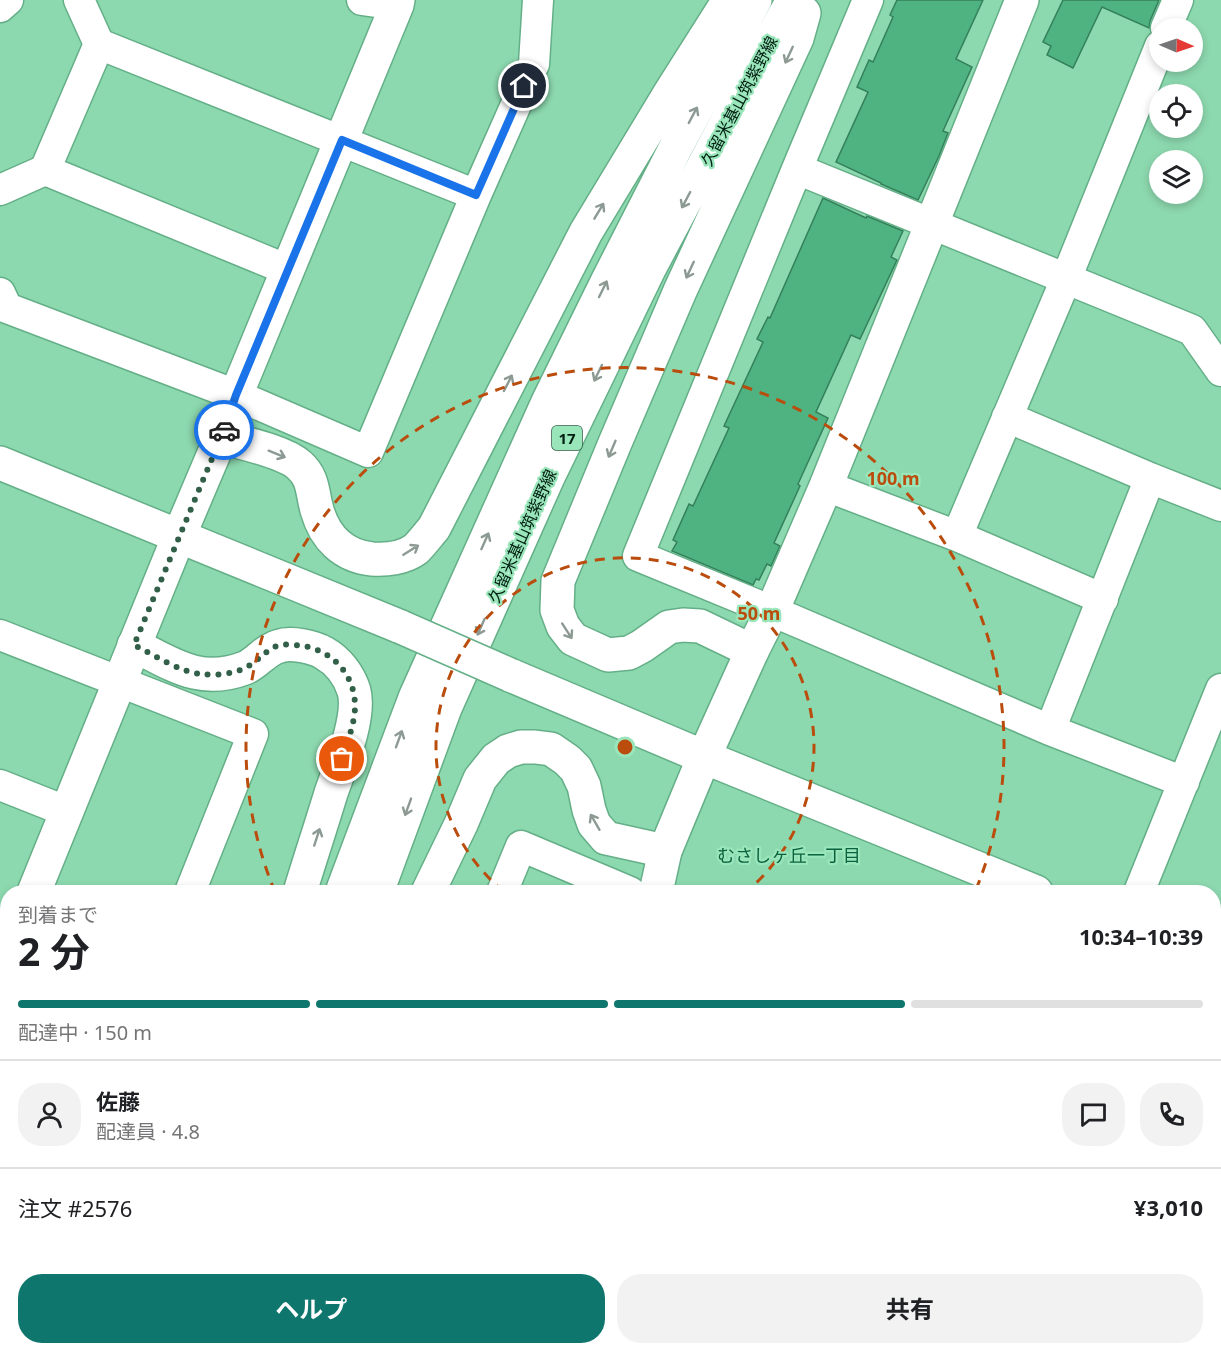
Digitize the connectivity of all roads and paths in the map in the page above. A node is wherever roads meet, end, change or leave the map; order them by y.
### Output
1 (8, 0) edge
2 (79, 0) edge
3 (362, 0) edge
4 (538, 0) edge
5 (729, 0) edge
6 (755, 0) edge
7 (794, 0) edge
8 (808, 0) edge
9 (868, 0) edge
10 (1022, 0) edge
11 (1178, 0) edge
12 (398, 2) edge
13 (0, 7) edge
14 (1170, 18) edge
15 (99, 44) junction
16 (1150, 72) edge
17 (342, 140) junction
18 (797, 169) junction
19 (45, 170) junction
20 (0, 190) edge
21 (476, 195) junction
22 (931, 224) junction
23 (288, 270) junction
24 (1066, 279) junction
25 (0, 293) edge
26 (1221, 370) edge
27 (236, 395) junction
28 (1007, 417) junction
29 (221, 437) junction
30 (0, 464) edge
31 (1150, 478) junction
32 (826, 486) junction
33 (1221, 506) edge
34 (179, 536) junction
35 (957, 536) junction
36 (1103, 599) junction
37 (772, 611) junction
38 (0, 635) edge
39 (134, 645) junction
40 (752, 651) junction
41 (120, 682) junction
42 (1221, 688) edge
43 (1050, 730) junction
44 (704, 757) junction
45 (1184, 782) junction
46 (0, 785) edge
47 (68, 812) junction
48 (665, 851) junction
49 (37, 885) edge
50 (193, 885) edge
51 (302, 885) edge
52 (345, 885) edge
53 (380, 885) edge
54 (431, 885) edge
55 (505, 885) edge
56 (613, 885) edge
57 (658, 885) edge
58 (1019, 885) edge
59 (1142, 885) edge

1 - 13 street
2 - 15 street
3 - 12 street
4 - 21 street
29 -> 5 main road
52 -> 6 main road, 久留米基山筑紫野線 / 17
7 -> 53 main road, 久留米基山筑紫野線 / 17
8 -> 40 main road
9 - 18 street
10 - 22 main road
11 - 14 street
12 - 17 main road
15 - 17 street
15 - 19 street
16 - 24 street
17 - 21 street
17 - 23 main road
18 - 22 street
18 - 37 street
19 - 20 street
19 - 23 street
21 - 27 street
22 - 24 street
22 - 32 main road
23 - 27 main road
24 - 26 street
24 - 28 street
25 - 27 street
27 - 29 main road
28 - 31 street
28 - 35 street
29 - 34 main road
30 - 34 main road
31 - 33 street
31 - 36 street
32 - 35 street
32 - 37 main road
34 - 39 main road
34 - 44 main road, bridge
35 - 36 street
36 - 43 street
37 - 40 main road
37 - 43 street
38 - 41 street
39 - 41 main road
51 -> 39 main road
40 - 44 main road
41 - 47 main road
41 - 50 street
42 - 45 street
43 - 45 street
44 - 48 main road
44 - 58 main road
45 - 59 street
46 - 47 street
47 - 49 main road
48 -> 54 main road
48 - 57 main road
55 - 56 street

